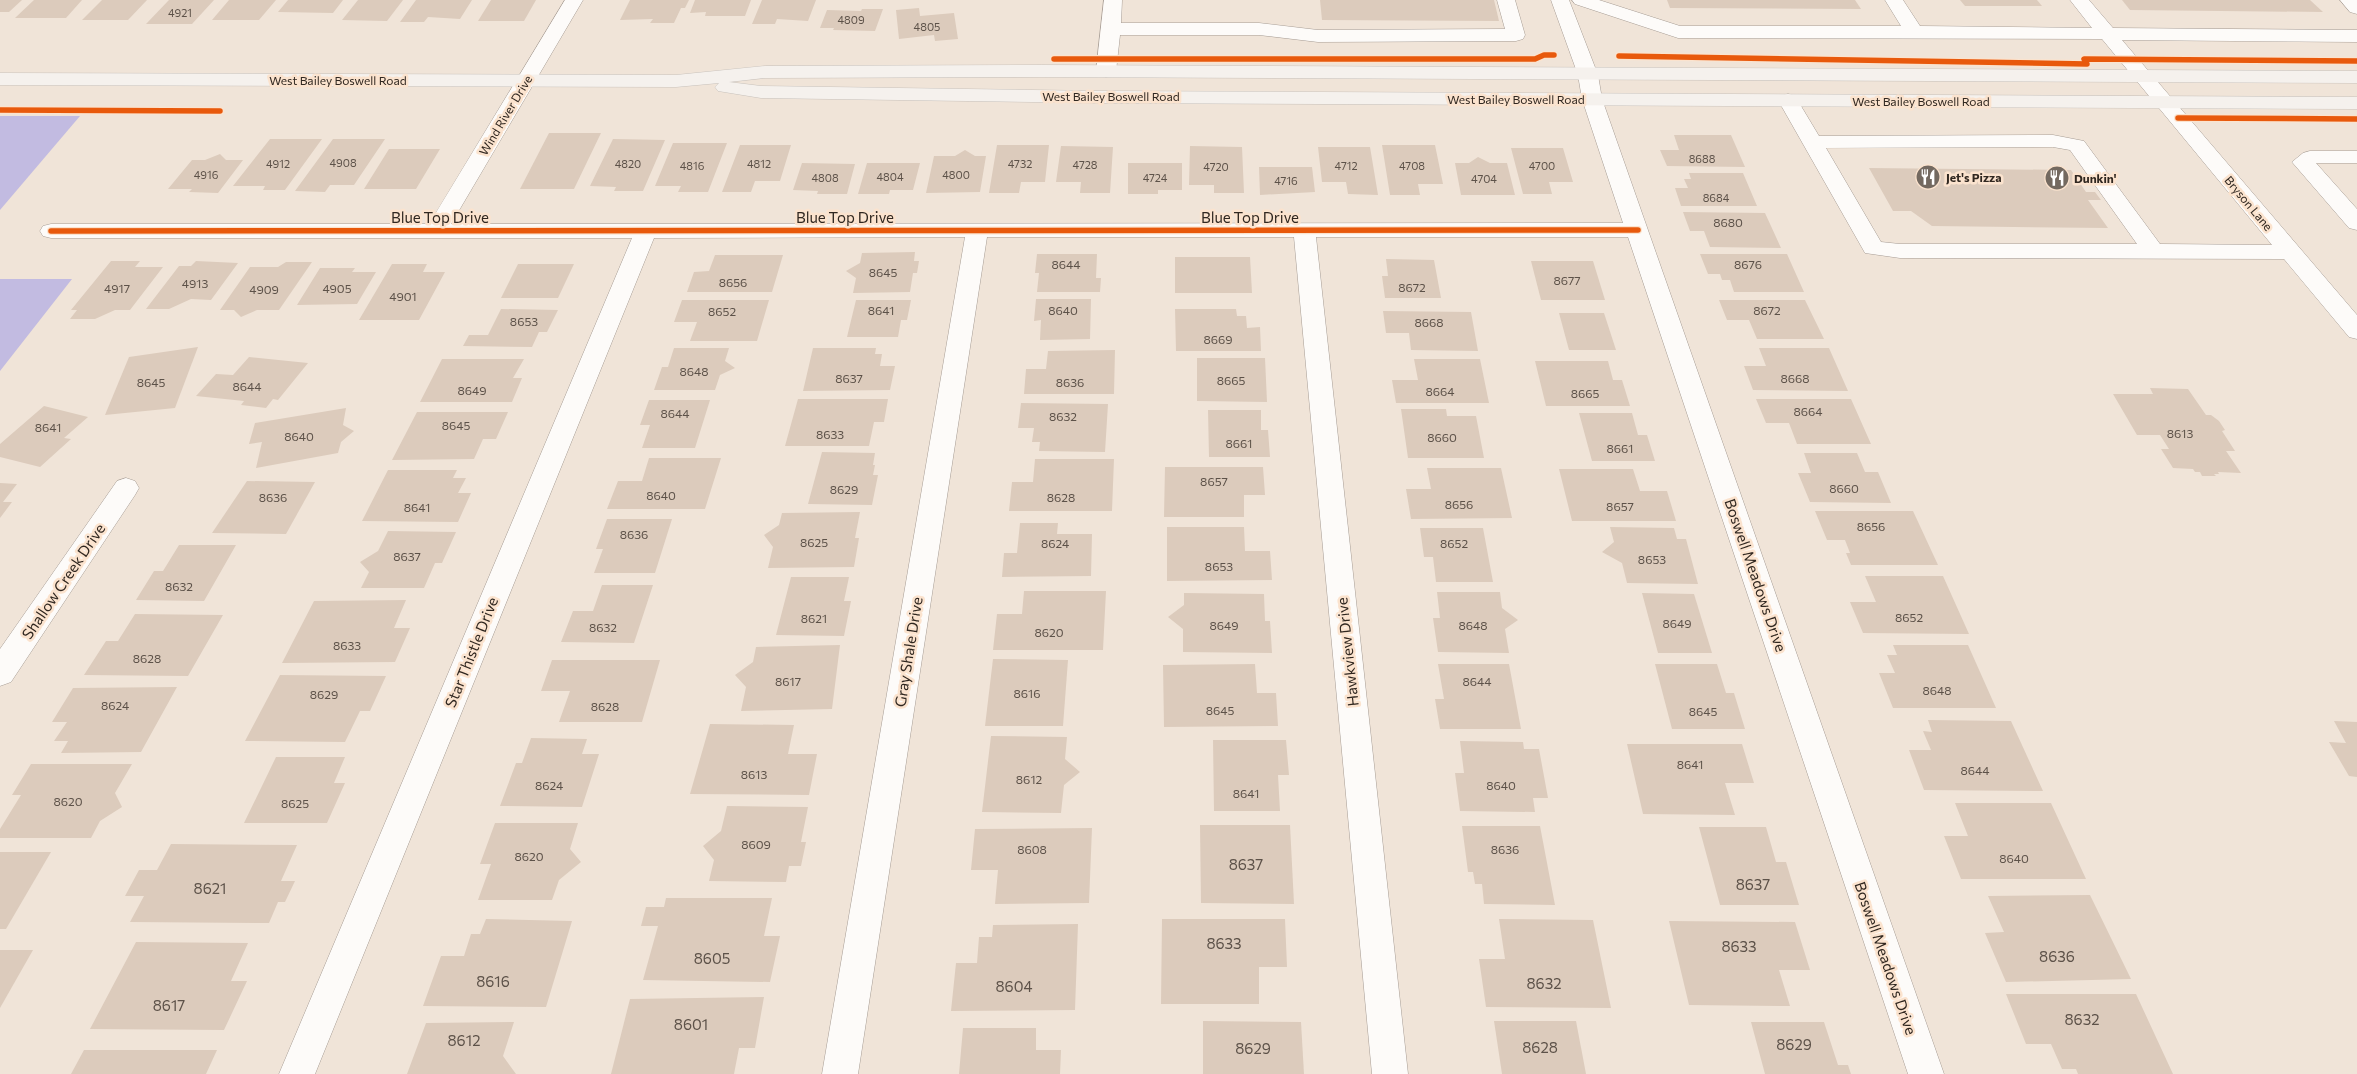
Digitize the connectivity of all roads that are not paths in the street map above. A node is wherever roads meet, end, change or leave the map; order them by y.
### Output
1 (574, 0) edge
2 (1114, 0) edge
3 (1506, 0) edge
4 (1560, 0) edge
5 (1581, 0) edge
6 (1894, 0) edge
7 (2079, 0) edge
8 (2349, 0) edge
9 (2357, 8) edge
10 (1111, 29) junction
11 (1914, 32) junction
12 (2107, 34) junction
13 (2357, 36) edge
14 (1106, 72) junction
15 (2141, 76) junction
16 (2357, 77) edge
17 (0, 79) edge
18 (526, 80) junction
19 (676, 81) junction
20 (1590, 87) junction
21 (1788, 100) junction
22 (2165, 102) junction
23 (2357, 103) edge
24 (1812, 142) junction
25 (2357, 157) edge
26 (2357, 223) edge
27 (976, 230) junction
28 (1304, 230) junction
29 (1638, 230) junction
30 (51, 231) dead end
31 (436, 231) junction
32 (646, 231) junction
33 (2154, 252) junction
34 (2290, 252) junction
35 (2357, 331) edge
36 (126, 488) dead end
37 (0, 673) edge
38 (297, 1074) edge
39 (840, 1074) edge
40 (1390, 1074) edge
41 (1926, 1074) edge

1 - 18 street, Wind River Drive
2 - 10 street
3 - 10 street
4 - 20 street, Boswell Meadows Drive
5 - 11 street
6 - 11 street
7 - 12 street, Bryson Lane
8 - 9 street
10 - 14 street
11 - 12 street
12 - 13 street
12 - 15 street, Bryson Lane
14 - 19 main road, West Bailey Boswell Road
14 - 20 main road, West Bailey Boswell Road
15 - 16 main road, West Bailey Boswell Road
15 - 20 main road, West Bailey Boswell Road
15 - 22 street, Bryson Lane
17 - 18 main road, West Bailey Boswell Road
18 - 19 main road, West Bailey Boswell Road
18 - 31 street, Wind River Drive
19 - 20 main road, West Bailey Boswell Road
20 - 21 main road, West Bailey Boswell Road
20 - 29 street, Boswell Meadows Drive
21 - 22 main road, West Bailey Boswell Road
21 - 24 street
22 - 23 main road, West Bailey Boswell Road
22 - 34 street, Bryson Lane
24 - 33 street
24 - 33 street
25 - 26 street
27 - 28 street, Blue Top Drive
27 - 32 street, Blue Top Drive
27 - 39 street, Gray Shale Drive
28 - 29 street, Blue Top Drive
28 - 40 street, Hawkview Drive
29 - 41 street, Boswell Meadows Drive
30 - 31 street, Blue Top Drive
31 - 32 street, Blue Top Drive
32 - 38 street, Star Thistle Drive
33 - 34 street
34 - 35 street, Bryson Lane
36 - 37 street, Shallow Creek Drive

